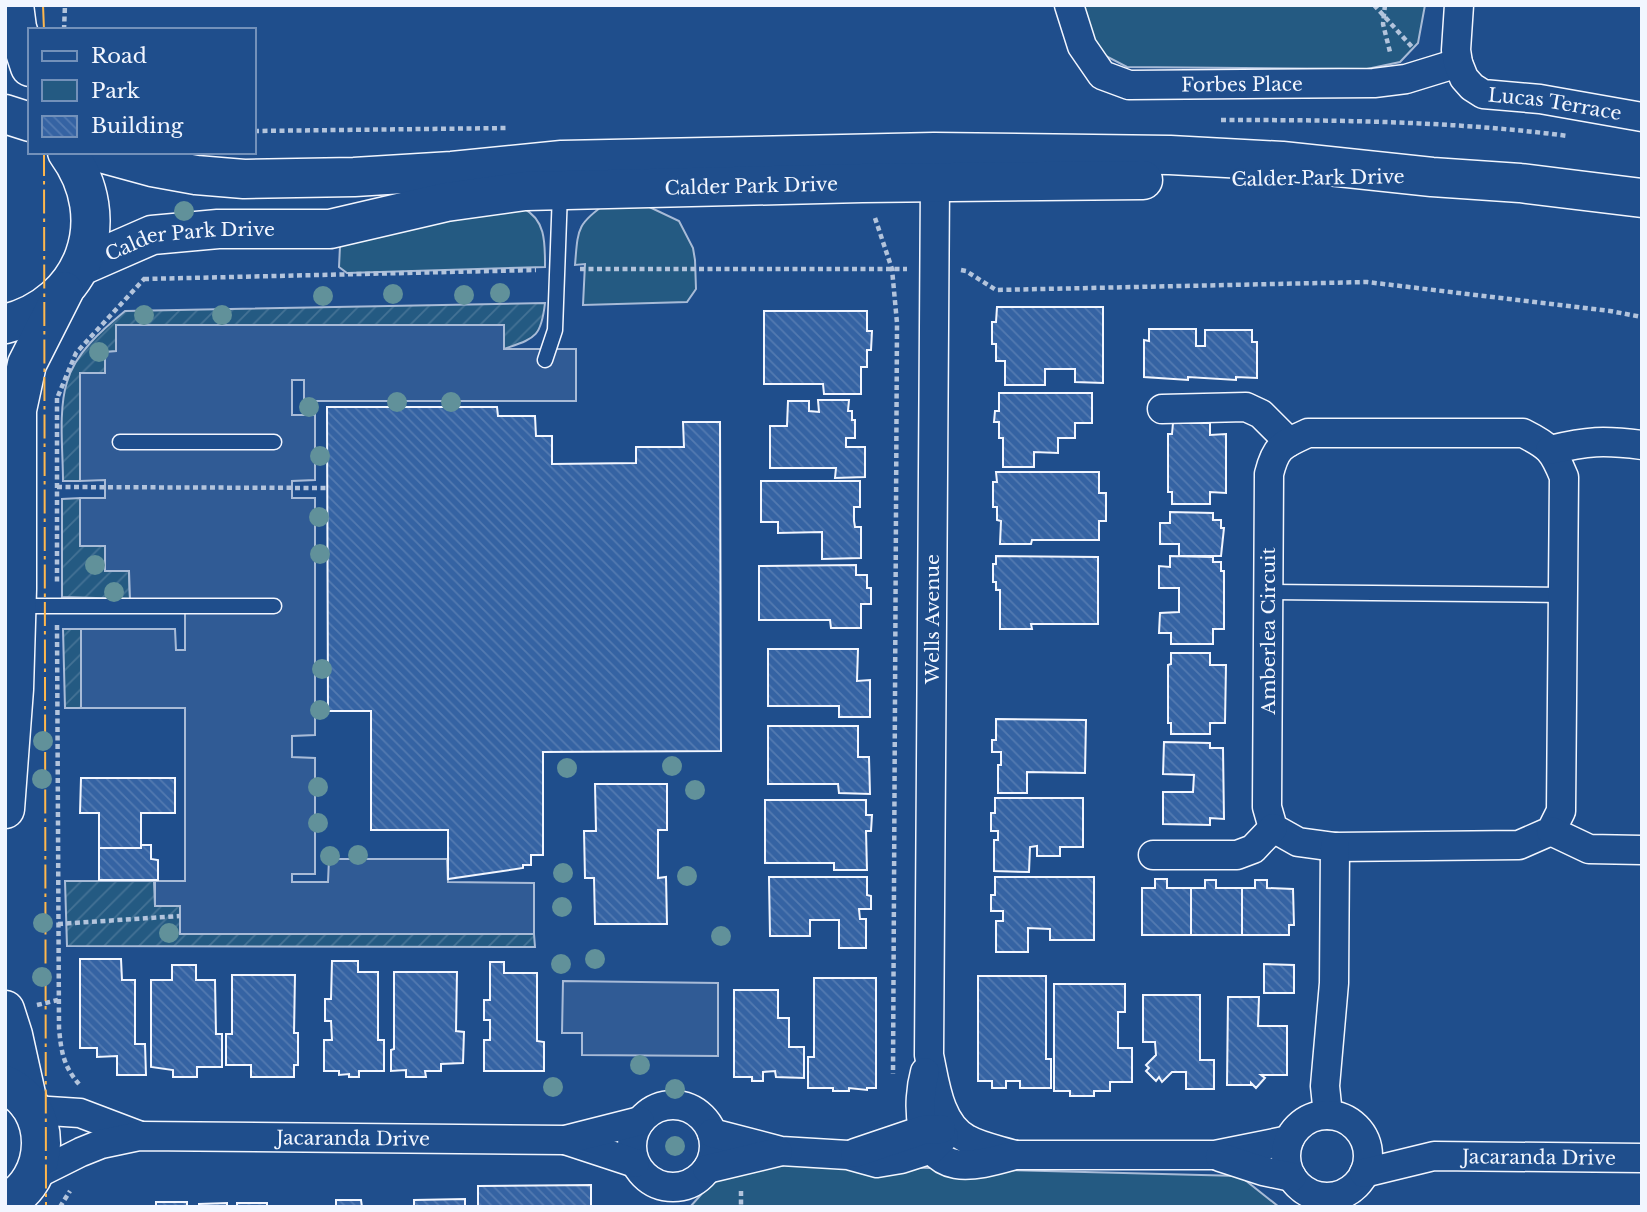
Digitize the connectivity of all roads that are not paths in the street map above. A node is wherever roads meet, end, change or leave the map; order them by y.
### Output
1 (14, 5) edge
2 (1069, 5) edge
3 (1459, 5) edge
4 (28, 60) edge
5 (1446, 67) junction
6 (5, 114) edge
7 (1642, 117) edge
8 (28, 121) edge
9 (68, 154) edge
10 (105, 154) edge
11 (934, 167) junction
12 (561, 175) junction
13 (1642, 198) edge
14 (72, 279) junction
15 (5, 324) edge
16 (545, 360) dead end
17 (1162, 409) dead end
18 (120, 442) dead end
19 (275, 442) dead end
20 (1289, 442) junction
21 (1642, 446) edge
22 (1550, 450) junction
23 (1268, 593) junction
24 (1563, 595) junction
25 (16, 606) junction
26 (274, 606) dead end
27 (5, 809) edge
28 (1273, 828) junction
29 (1551, 831) junction
30 (1335, 847) junction
31 (1642, 850) edge
32 (1153, 855) dead end
33 (5, 1010) edge
34 (929, 1055) junction
35 (22, 1099) edge
36 (1328, 1115) junction
37 (640, 1121) junction
38 (954, 1128) junction
39 (712, 1133) junction
40 (139, 1136) junction
41 (1364, 1138) junction
42 (565, 1140) junction
43 (927, 1140) junction
44 (1289, 1140) junction
45 (780, 1151) junction
46 (1014, 1155) junction
47 (1215, 1155) junction
48 (1434, 1156) junction
49 (1642, 1158) edge
50 (707, 1170) junction
51 (1364, 1173) junction
52 (646, 1183) edge
53 (23, 1192) edge
54 (1304, 1192) edge
55 (679, 1197) edge
56 (1341, 1200) edge

1 - 4 street
2 - 5 street, Forbes Place
3 - 5 street
5 - 7 street, Lucas Terrace
6 - 8 street
9 - 14 street
10 - 12 street, Calder Park Drive
11 - 12 street, Calder Park Drive
11 - 12 street, Calder Park Drive
11 - 13 street, Calder Park Drive
11 - 34 street, Wells Avenue
12 - 14 street, Calder Park Drive
12 - 16 lane
14 - 15 street, Calder Park Drive
14 - 25 street
17 - 20 street
18 - 19 lane
20 - 22 street
20 - 23 street, Amberlea Circuit
21 - 22 street
22 - 24 street
23 - 24 lane
23 - 28 street, Amberlea Circuit
24 - 29 street
25 - 26 lane
25 - 27 street
28 - 30 street
28 - 32 street
29 - 30 street
29 - 31 street
30 - 36 street
33 - 35 street
34 - 38 street, Wells Avenue
34 - 43 street, Wells Avenue
35 - 40 street, Jacaranda Drive
35 - 53 street
36 - 41 street
36 - 44 street
37 - 39 street
37 - 42 street, Jacaranda Drive
37 - 52 street
38 - 43 street
38 - 46 street
39 - 45 street
39 - 50 street
40 - 42 street, Jacaranda Drive
40 - 53 street, Jacaranda Drive
41 - 48 street, Jacaranda Drive
41 - 51 street
42 - 52 street, Jacaranda Drive
43 - 45 street
43 - 46 street
44 - 47 street
44 - 54 street
45 - 50 street
46 - 47 street
47 - 54 street
48 - 49 street, Jacaranda Drive
48 - 51 street, Jacaranda Drive
50 - 55 street
51 - 56 street
52 - 55 street
54 - 56 street

